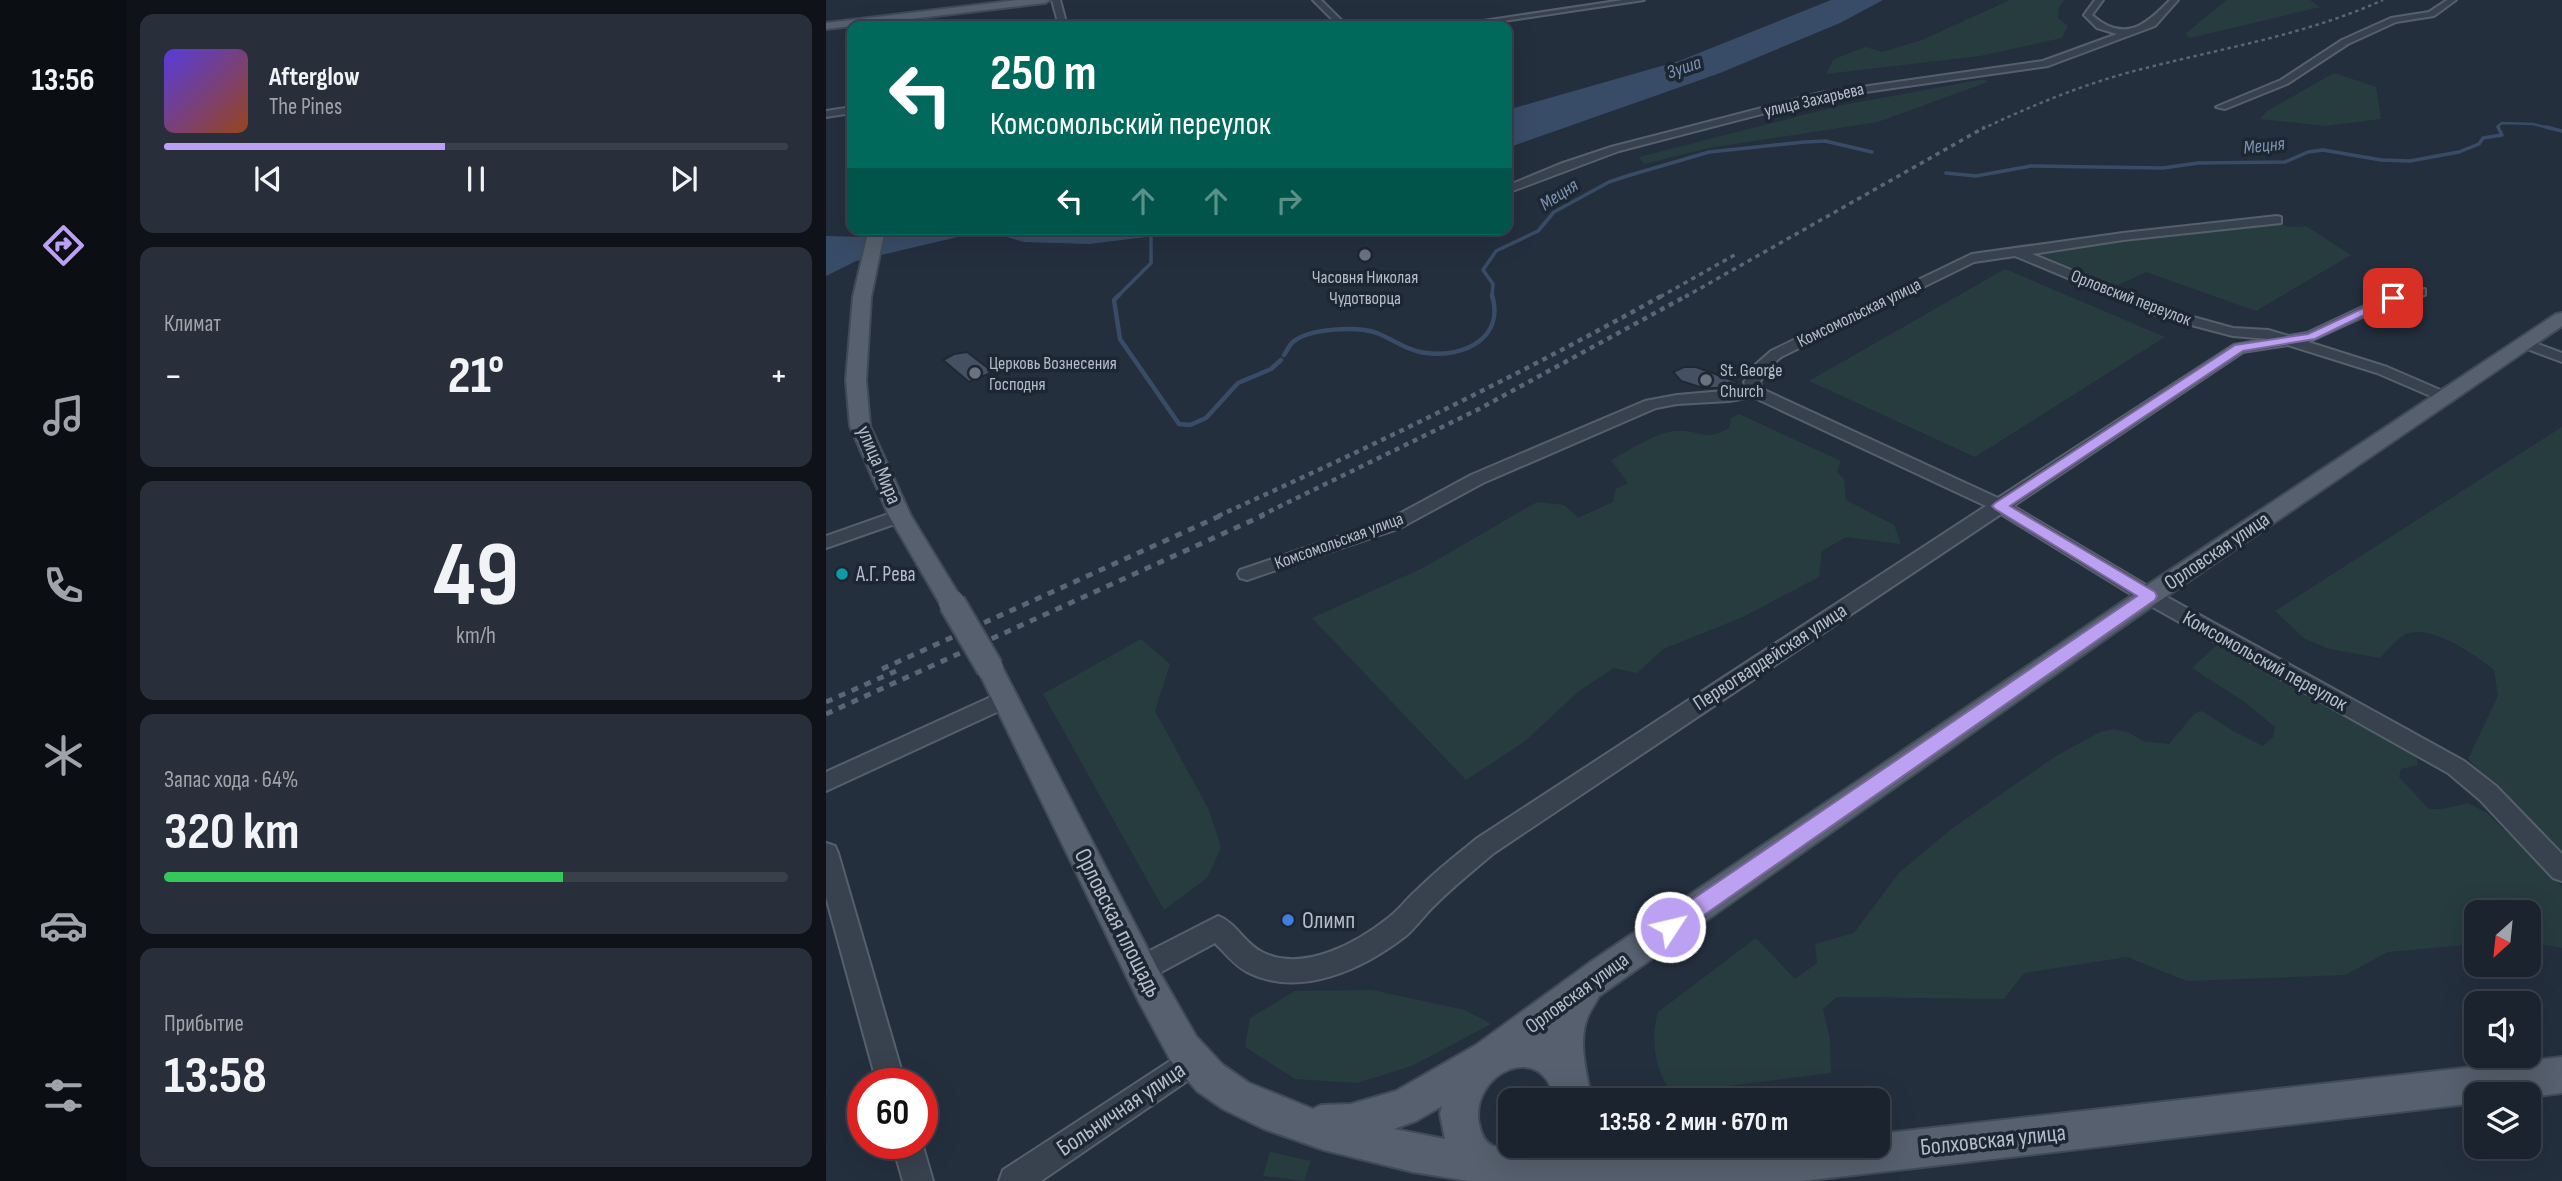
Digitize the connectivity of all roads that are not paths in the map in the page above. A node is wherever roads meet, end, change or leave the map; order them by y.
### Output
1 (1045, 0) edge
2 (1056, 0) edge
3 (1317, 0) edge
4 (1640, 0) edge
5 (2099, 0) edge
6 (2174, 0) edge
7 (2452, 0) edge
8 (1606, 2) edge
9 (908, 17) edge
10 (872, 21) edge
11 (1062, 21) edge
12 (1338, 21) edge
13 (1486, 21) edge
14 (847, 24) edge
15 (826, 26) edge
16 (2126, 34) junction
17 (2221, 107) dead end
18 (847, 111) edge
19 (826, 114) edge
20 (1512, 188) edge
21 (2277, 220) dead end
22 (876, 235) edge
23 (2017, 253) junction
24 (2420, 292) dead end
25 (2562, 318) edge
26 (2290, 341) junction
27 (2527, 344) junction
28 (2562, 358) edge
29 (1755, 392) junction
30 (2447, 398) junction
31 (2000, 506) junction
32 (900, 516) junction
33 (826, 542) edge
34 (1247, 574) dead end
35 (2149, 596) junction
36 (990, 668) joint
37 (1004, 699) junction
38 (826, 782) edge
39 (826, 853) edge
40 (2562, 870) edge
41 (1140, 969) junction
42 (1593, 979) junction
43 (1489, 1058) junction
44 (1193, 1060) junction
45 (887, 1068) edge
46 (2562, 1075) edge
47 (1571, 1088) edge
48 (1572, 1088) edge
49 (1302, 1124) junction
50 (1539, 1158) edge
51 (1615, 1158) edge
52 (912, 1159) edge
53 (1502, 1168) junction
54 (1686, 1175) junction
55 (918, 1181) edge
56 (1014, 1181) edge

1 - 9 main road
2 - 11 street
3 - 12 street
4 - 8 street
5 - 16 street
6 - 16 street, улица Захарьева
7 - 17 street
8 - 13 street
9 - 10 main road
14 - 15 main road
16 - 20 street, улица Захарьева
18 - 19 street
21 - 23 street, Комсомольская улица
22 - 32 main road, улица Мира
23 - 26 street, Орловский переулок
23 - 29 street, Комсомольская улица
24 - 26 street, Первогвардейская улица
25 - 27 main road, Орловская улица
26 - 30 street, Орловский переулок
26 - 31 street, Первогвардейская улица
27 - 28 street
27 - 30 main road, Орловская улица
29 - 31 street, Комсомольский переулок
29 - 34 street, Комсомольская улица
30 - 35 main road, Орловская улица
31 - 35 street, Комсомольский переулок
31 - 41 street, Первогвардейская улица
32 - 33 street
32 - 36 main road, улица Мира, bridge
35 - 40 street, Комсомольский переулок
35 - 42 main road, Орловская улица
36 - 37 main road, Орловская площадь
37 - 38 street
37 - 41 main road, Орловская площадь
39 - 45 street
41 - 44 main road, Орловская площадь
42 - 43 main road, Орловская улица
42 - 48 main road
43 - 47 main road
43 - 49 main road, Орловская улица
43 - 53 main road
44 - 49 main road, Орловская площадь
44 - 56 street, Больничная улица
46 - 54 main road, Болховская улица
49 - 53 main road, Болховская улица
50 - 53 main road
51 - 54 main road
52 - 55 street
53 - 54 main road, Болховская улица

